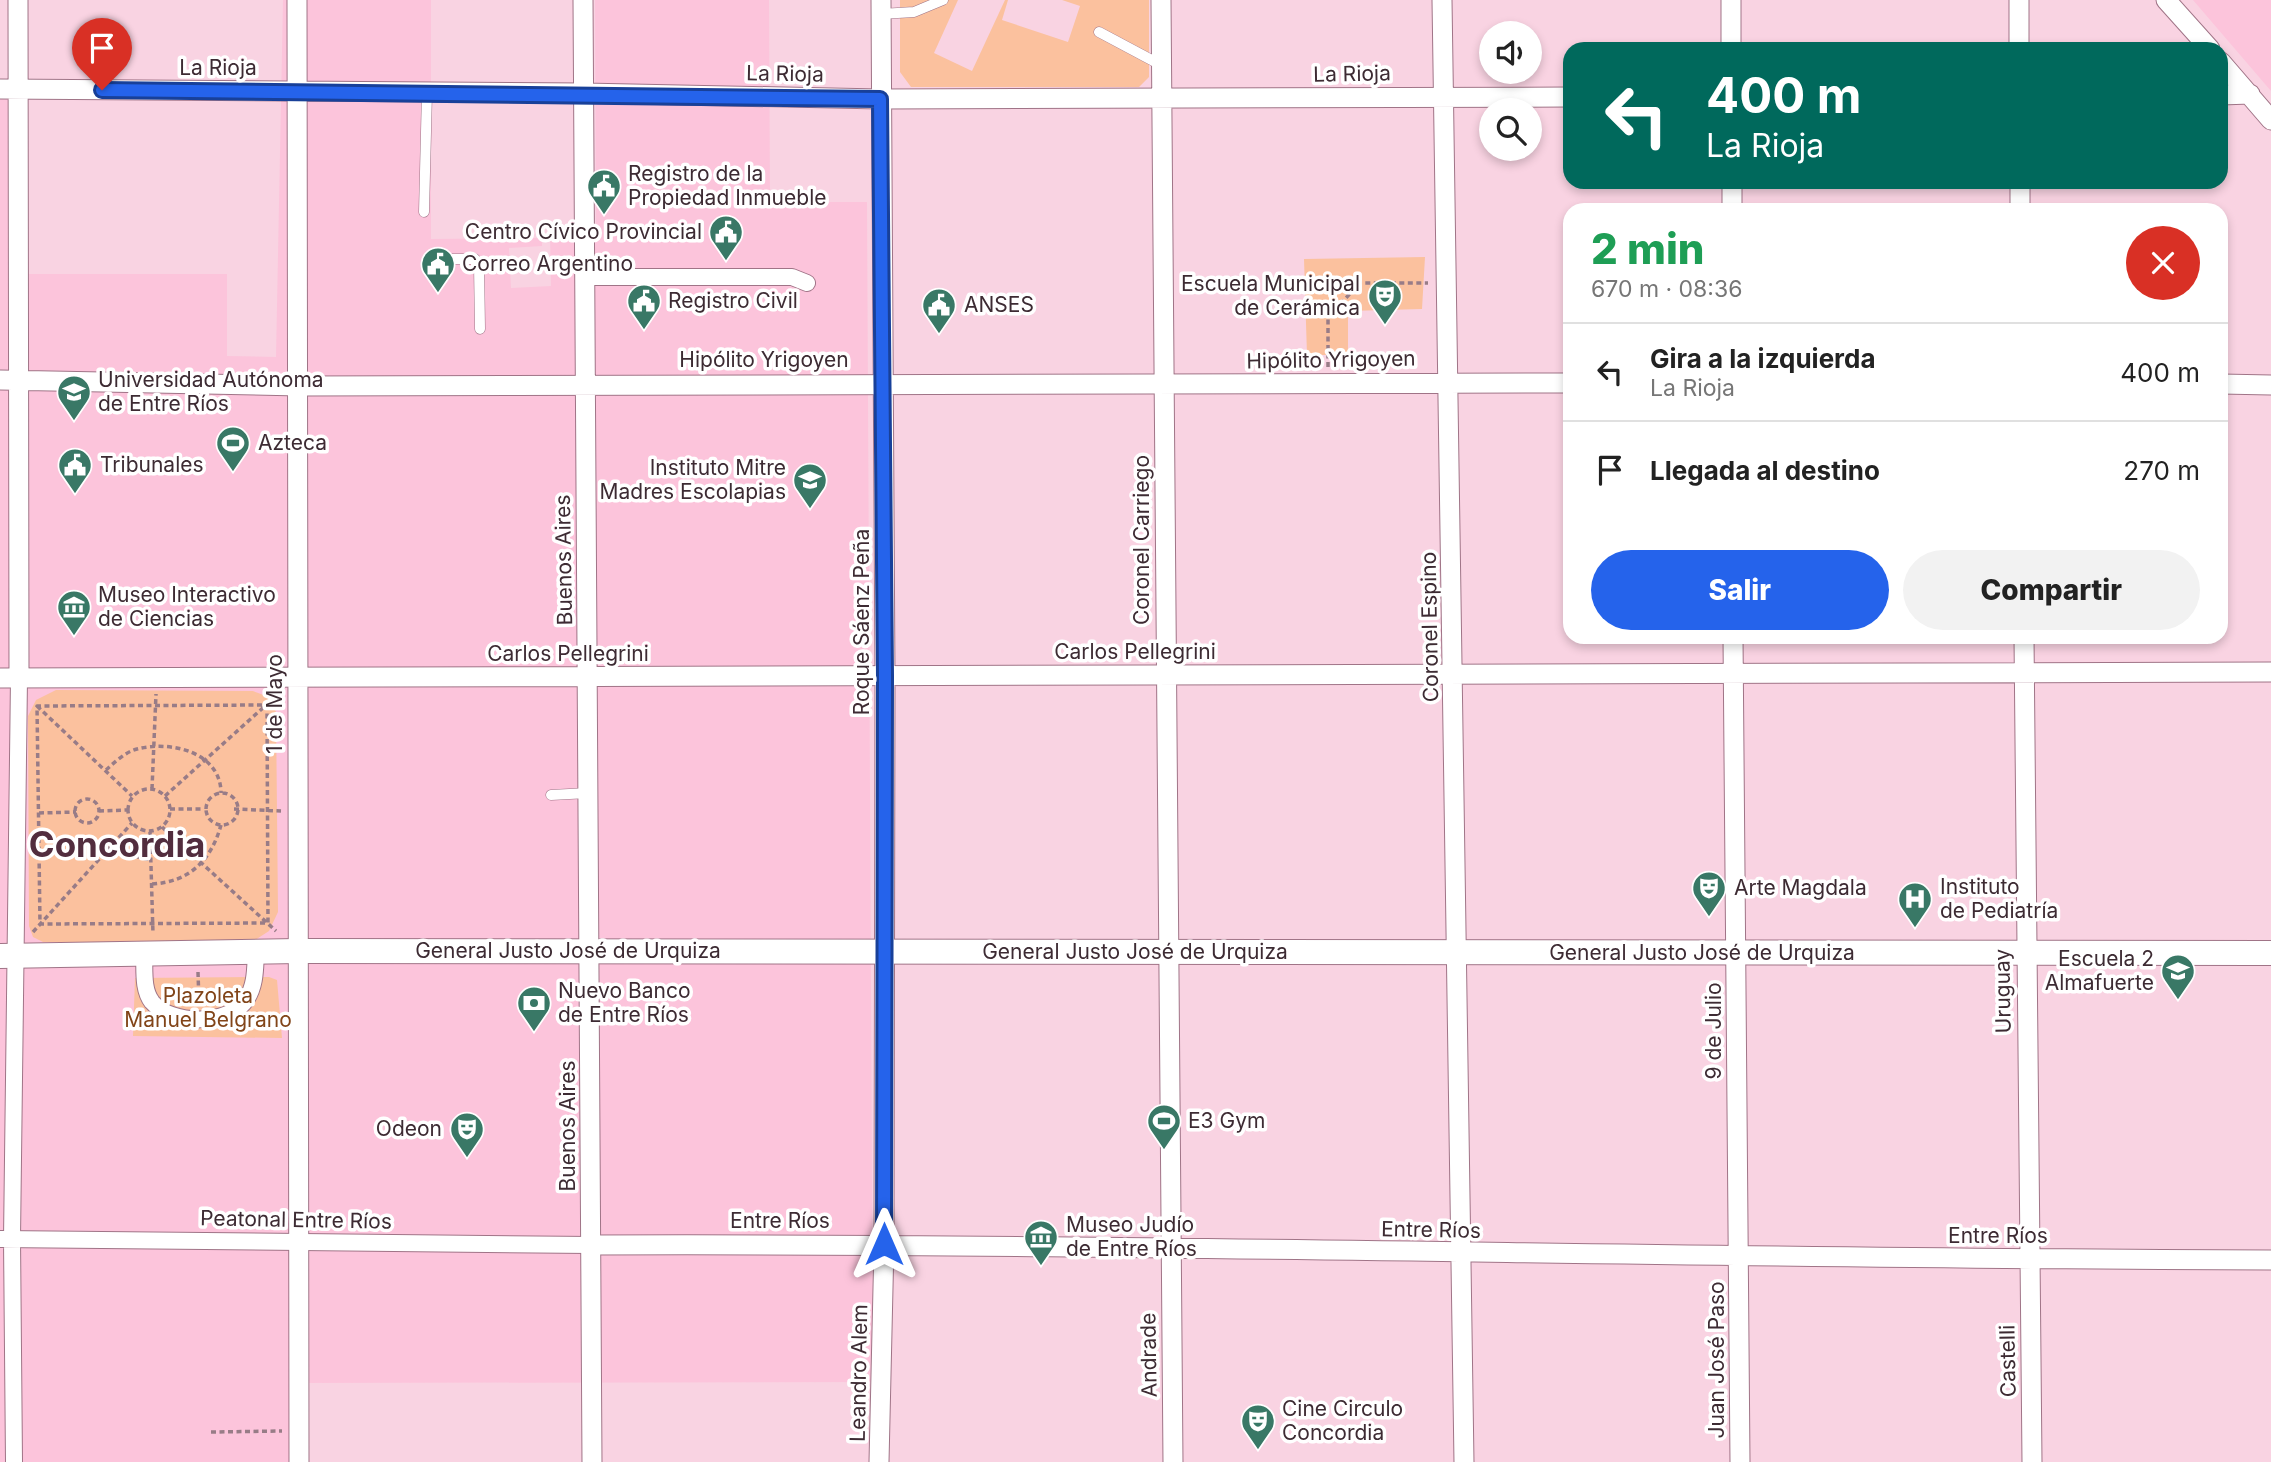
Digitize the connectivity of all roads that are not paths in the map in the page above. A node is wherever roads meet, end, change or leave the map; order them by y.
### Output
1 (19, 0) edge
2 (297, 0) edge
3 (583, 0) edge
4 (943, 0) edge
5 (1161, 0) edge
6 (1442, 0) edge
7 (1731, 0) edge
8 (2019, 0) edge
9 (2166, 0) edge
10 (881, 7) edge
11 (1099, 32) dead end
12 (1731, 42) edge
13 (2019, 42) edge
14 (2204, 42) edge
15 (1161, 65) junction
16 (2228, 70) edge
17 (9, 89) edge
18 (298, 91) junction
19 (427, 92) junction
20 (584, 93) junction
21 (2250, 94) junction
22 (2228, 95) edge
23 (1443, 96) junction
24 (1563, 97) edge
25 (880, 99) junction
26 (1161, 99) junction
27 (2271, 120) edge
28 (424, 212) dead end
29 (439, 259) dead end
30 (585, 277) junction
31 (807, 283) dead end
32 (480, 329) dead end
33 (9, 381) edge
34 (1448, 382) junction
35 (584, 383) junction
36 (882, 383) junction
37 (1563, 383) edge
38 (2228, 384) edge
39 (1164, 385) junction
40 (2271, 385) edge
41 (300, 386) junction
42 (1733, 644) edge
43 (2024, 644) edge
44 (2024, 672) junction
45 (2271, 672) edge
46 (1454, 674) junction
47 (1733, 674) junction
48 (1166, 675) junction
49 (885, 676) junction
50 (587, 677) junction
51 (9, 678) edge
52 (298, 678) junction
53 (588, 793) junction
54 (551, 795) dead end
55 (298, 951) junction
56 (589, 951) junction
57 (884, 951) junction
58 (1168, 951) junction
59 (256, 952) junction
60 (1458, 952) junction
61 (2025, 952) junction
62 (1736, 953) junction
63 (2271, 953) edge
64 (149, 954) junction
65 (7, 956) edge
66 (6, 1239) edge
67 (299, 1241) junction
68 (884, 1244) junction
69 (591, 1245) junction
70 (1170, 1247) junction
71 (1464, 1253) junction
72 (1739, 1257) junction
73 (2030, 1259) junction
74 (2271, 1260) edge
75 (295, 1461) edge
76 (14, 1462) edge
77 (592, 1462) edge
78 (879, 1462) edge
79 (1173, 1462) edge
80 (1464, 1462) edge
81 (1740, 1462) edge
82 (2032, 1462) edge

1 - 17 street
2 - 18 street, 1 de Mayo
3 - 20 street, Buenos Aires
4 - 10 lane
5 - 15 street, Coronel Carriego
6 - 23 street, Coronel Espino
7 - 12 street
8 - 13 street
9 - 14 street
10 - 25 street, Roque Sáenz Peña
11 - 15 lane
15 - 26 street, Coronel Carriego
16 - 21 street
17 - 18 street, La Rioja
17 - 33 street
18 - 19 street, La Rioja
18 - 41 street, 1 de Mayo
19 - 20 street, La Rioja
19 - 28 lane
20 - 25 street, La Rioja
20 - 30 street, Buenos Aires
21 - 22 street
21 - 27 street
23 - 24 street, La Rioja
23 - 26 street, La Rioja
23 - 34 street, Coronel Espino
25 - 26 street, La Rioja
25 - 36 street, Roque Sáenz Peña
26 - 39 street, Coronel Carriego
29 - 32 lane
30 - 31 street
30 - 35 street, Buenos Aires
33 - 41 street, Hipólito Yrigoyen
33 - 51 street
34 - 37 street, Hipólito Yrigoyen
34 - 39 street, Hipólito Yrigoyen
34 - 46 street, Coronel Espino
35 - 36 street, Hipólito Yrigoyen
35 - 41 street, Hipólito Yrigoyen
35 - 50 street, Buenos Aires
36 - 39 street, Hipólito Yrigoyen
36 - 49 street, Roque Sáenz Peña
38 - 40 street
39 - 48 street, Coronel Carriego
41 - 52 street, 1 de Mayo
42 - 47 street, 9 de Julio
43 - 44 street, Uruguay
44 - 45 street, Carlos Pellegrini
44 - 47 street, Carlos Pellegrini
44 - 61 street, Uruguay
46 - 47 street, Carlos Pellegrini
46 - 48 street, Carlos Pellegrini
46 - 60 street, Coronel Espino
47 - 62 street, 9 de Julio
48 - 49 street, Carlos Pellegrini
48 - 58 street, Coronel Carriego
49 - 50 street, Carlos Pellegrini
49 - 57 street, Roque Sáenz Peña
50 - 52 street, Carlos Pellegrini
50 - 53 street, Buenos Aires
51 - 52 street, Carlos Pellegrini
51 - 65 street
52 - 55 street, 1 de Mayo
53 - 54 lane
53 - 56 street, Buenos Aires
55 - 56 street, General Justo José de Urquiza
55 - 59 street, General Justo José de Urquiza
55 - 67 street, 1 de Mayo
56 - 57 street, General Justo José de Urquiza
56 - 69 street, Buenos Aires
57 - 58 street, General Justo José de Urquiza
57 - 68 street, Roque Sáenz Peña
58 - 60 street, General Justo José de Urquiza
58 - 70 street, Coronel Carriego
59 - 64 street, General Justo José de Urquiza
59 - 64 street
60 - 62 street, General Justo José de Urquiza
60 - 71 street, Coronel Espino
61 - 62 street, General Justo José de Urquiza
61 - 63 street, General Justo José de Urquiza
61 - 73 street, Uruguay
62 - 72 street, 9 de Julio
64 - 65 street, General Justo José de Urquiza
65 - 66 street
66 - 67 street, Peatonal Entre Ríos
66 - 76 street
67 - 69 street, Peatonal Entre Ríos
67 - 75 street, 1 de Mayo
68 - 69 street, Entre Ríos
68 - 70 street, Entre Ríos
68 - 78 street, Leandro Alem
69 - 77 street, Buenos Aires
70 - 71 street, Entre Ríos
70 - 79 street, Andrade
71 - 72 street, Entre Ríos
71 - 80 street, Coronel Espino
72 - 73 street, Entre Ríos
72 - 81 street, Juan José Paso
73 - 74 street, Entre Ríos
73 - 82 street, Castelli

